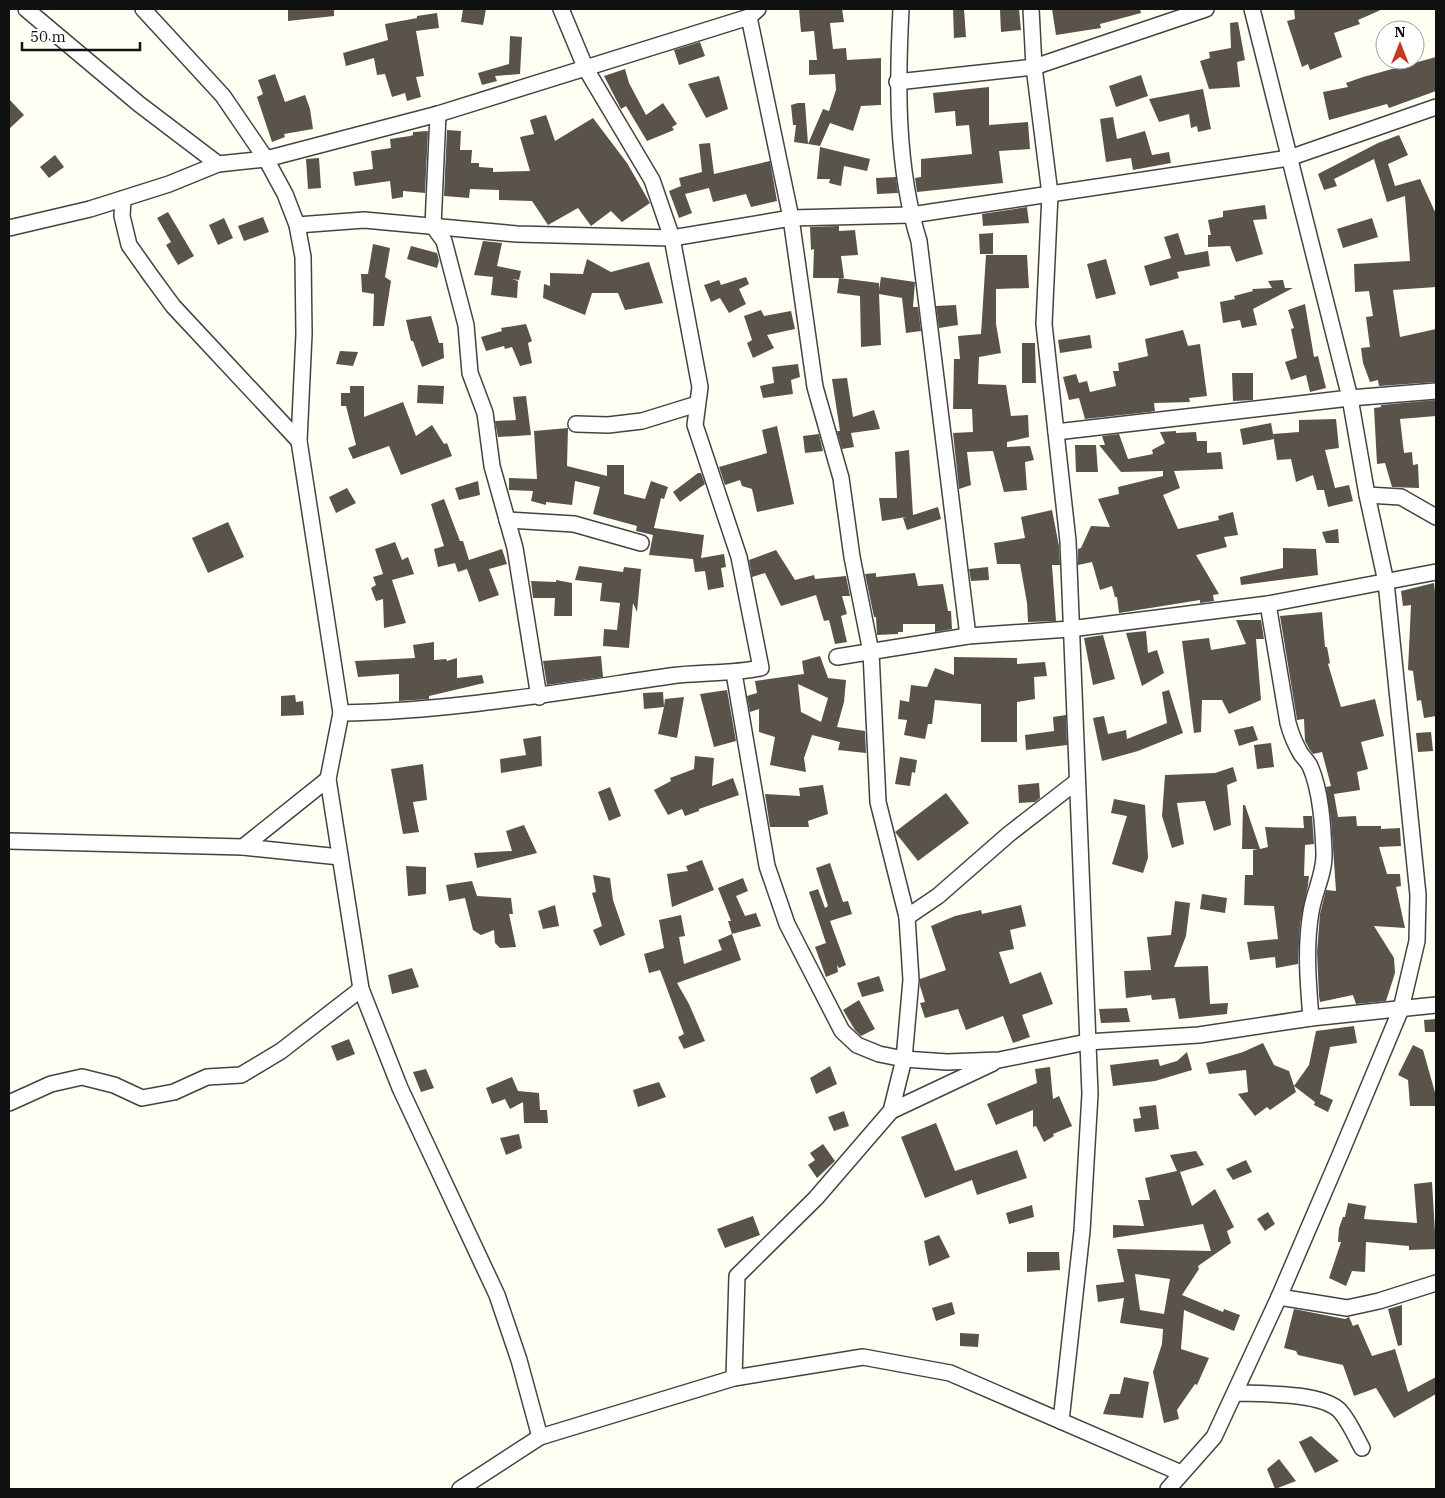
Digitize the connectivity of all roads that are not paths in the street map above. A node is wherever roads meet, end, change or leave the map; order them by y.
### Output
1 (26, 9) edge
2 (143, 9) edge
3 (561, 9) edge
4 (901, 9) edge
5 (1031, 9) edge
6 (1206, 9) edge
7 (1252, 9) edge
8 (754, 13) edge
9 (1034, 67) junction
10 (586, 69) junction
11 (897, 82) junction
12 (1436, 107) edge
13 (438, 114) junction
14 (1289, 158) junction
15 (266, 159) junction
16 (218, 164) junction
17 (1050, 194) junction
18 (124, 199) junction
19 (911, 216) junction
20 (791, 218) junction
21 (296, 225) junction
22 (433, 226) junction
23 (9, 228) edge
24 (672, 238) junction
25 (1436, 391) edge
26 (1350, 398) junction
27 (697, 404) junction
28 (576, 424) dead end
29 (1056, 432) junction
30 (299, 441) junction
31 (1367, 494) junction
32 (1436, 516) edge
33 (506, 520) junction
34 (641, 543) dead end
35 (1436, 572) edge
36 (1386, 582) junction
37 (1268, 604) junction
38 (1070, 629) junction
39 (968, 636) junction
40 (871, 652) junction
41 (837, 657) dead end
42 (734, 673) junction
43 (539, 697) junction
44 (341, 713) junction
45 (328, 779) junction
46 (1076, 782) junction
47 (9, 841) edge
48 (243, 847) junction
49 (340, 857) junction
50 (907, 917) junction
51 (361, 988) junction
52 (1436, 1005) edge
53 (1401, 1009) junction
54 (1311, 1018) junction
55 (1087, 1042) junction
56 (904, 1059) junction
57 (999, 1060) junction
58 (9, 1103) edge
59 (891, 1112) junction
60 (1436, 1283) edge
61 (1279, 1297) junction
62 (734, 1378) junction
63 (1235, 1393) junction
64 (1061, 1421) junction
65 (540, 1436) junction
66 (1362, 1448) dead end
67 (1181, 1473) junction
68 (460, 1489) edge
69 (1168, 1489) edge

1 - 16 street
2 - 15 street
3 - 10 street
4 - 11 street
5 - 9 street
6 - 9 street
7 - 14 street
8 - 10 street
8 - 20 street
9 - 11 street
9 - 17 street
10 - 13 street
10 - 24 street
11 - 19 street
12 - 14 street
13 - 15 street
13 - 22 street
14 - 17 street
14 - 26 street
15 - 16 street
15 - 21 street
16 - 18 street
17 - 19 street
17 - 29 street
18 - 23 street
18 - 30 street
19 - 20 street
19 - 39 street
20 - 24 street
20 - 40 street
21 - 22 street
21 - 30 street
22 - 24 street
22 - 33 street
24 - 27 street
25 - 26 street
26 - 29 street
26 - 31 street
27 - 28 street
27 - 42 street
29 - 38 street
30 - 44 street
31 - 32 street
31 - 36 street
33 - 34 street
33 - 43 street
35 - 36 street
36 - 37 street
36 - 53 street
37 - 38 street
37 - 54 street
38 - 39 street
38 - 46 street
39 - 40 street
40 - 41 street
40 - 50 street
42 - 43 street
42 - 56 street
43 - 44 street
44 - 45 street
45 - 48 street
45 - 49 street
46 - 50 street
46 - 55 street
47 - 48 street
48 - 49 street
49 - 51 street
50 - 56 street
51 - 58 street
51 - 65 street
52 - 53 street
53 - 54 street
53 - 61 street
54 - 55 street
55 - 57 street
55 - 64 street
56 - 57 street
56 - 59 street
57 - 59 street
59 - 62 street
60 - 61 street
61 - 63 street
62 - 64 street
62 - 65 street
63 - 66 street
63 - 67 street
64 - 67 street
65 - 68 street
67 - 69 street

